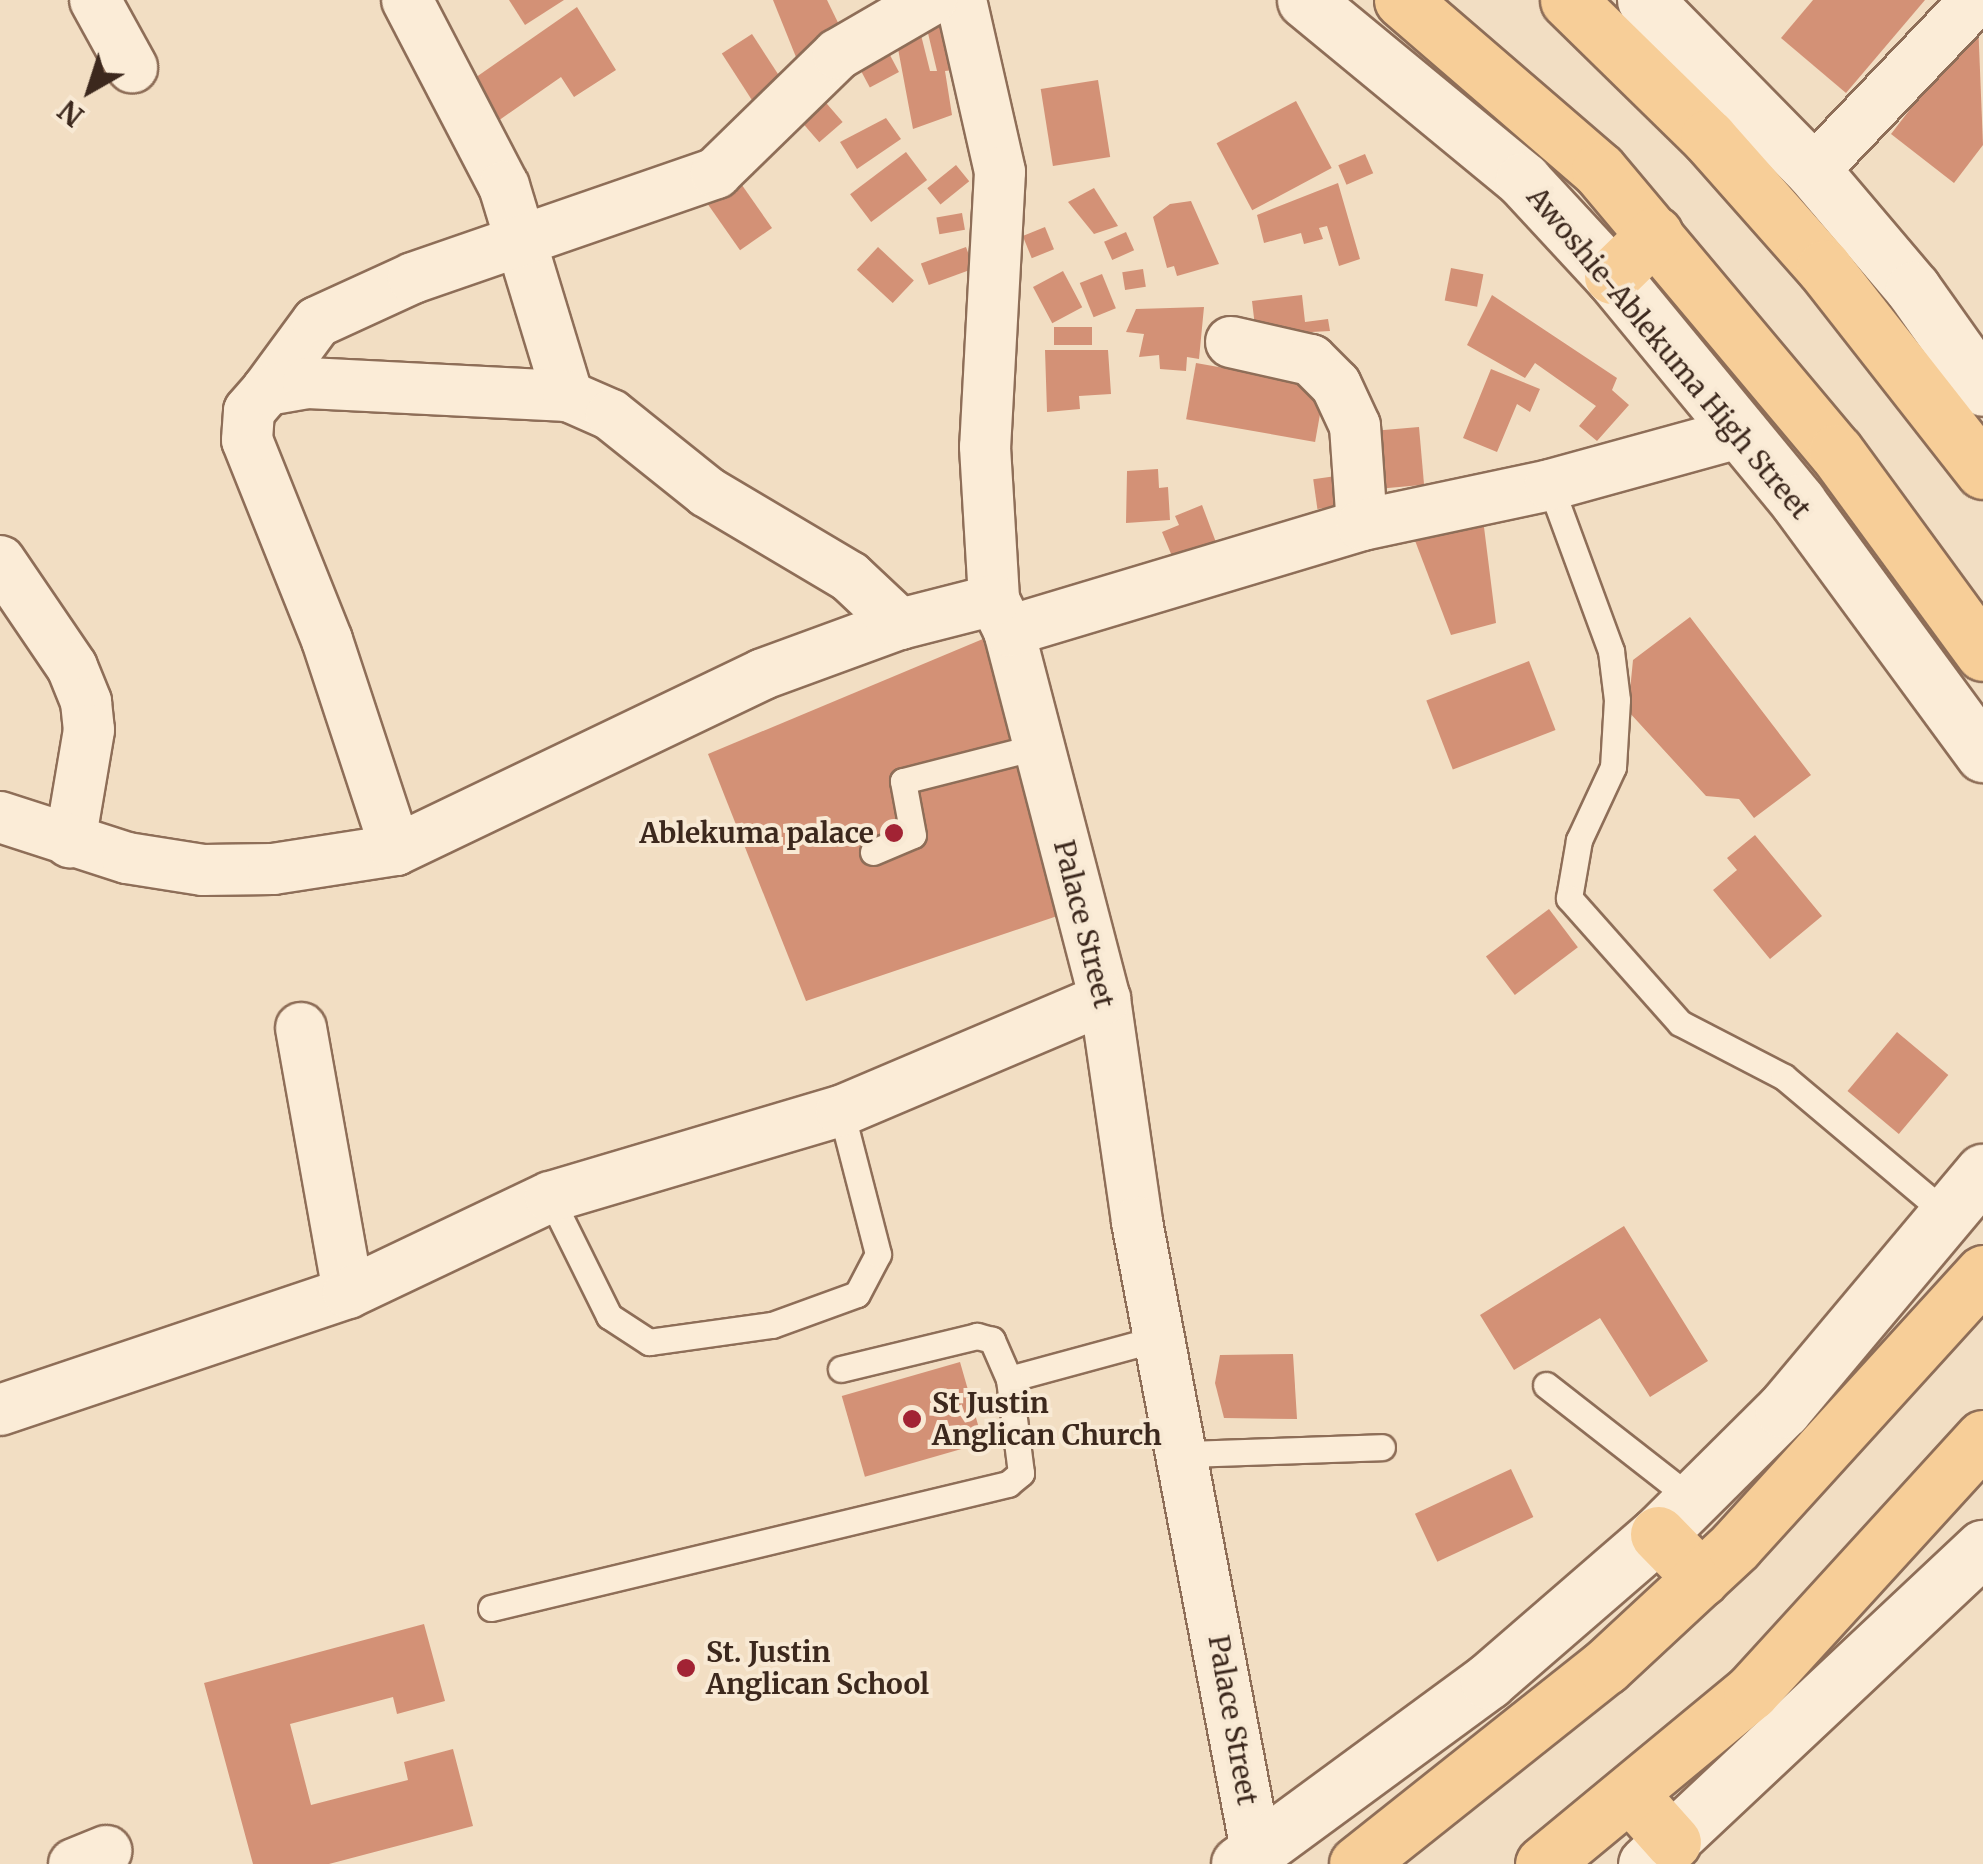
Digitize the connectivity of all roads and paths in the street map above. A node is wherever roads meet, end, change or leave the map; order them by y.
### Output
1 (95, 0) edge
2 (407, 0) edge
3 (931, 0) edge
4 (961, 0) edge
5 (1306, 0) edge
6 (1402, 0) edge
7 (1568, 0) edge
8 (1645, 0) edge
9 (1976, 0) edge
10 (132, 66) dead end
11 (1813, 171) junction
12 (1654, 234) junction
13 (525, 241) junction
14 (1612, 276) junction
15 (1231, 342) dead end
16 (1983, 388) edge
17 (267, 390) junction
18 (568, 396) junction
19 (1743, 432) junction
20 (1983, 471) edge
21 (1550, 486) junction
22 (1362, 525) junction
23 (0, 561) edge
24 (1002, 616) junction
25 (900, 624) junction
26 (1983, 653) edge
27 (1040, 746) junction
28 (1983, 754) edge
29 (0, 816) edge
30 (70, 842) junction
31 (396, 850) junction
32 (873, 852) dead end
33 (1105, 999) junction
34 (301, 1028) dead end
35 (841, 1111) junction
36 (1983, 1172) edge
37 (550, 1197) junction
38 (1948, 1215) junction
39 (1983, 1273) edge
40 (348, 1294) junction
41 (1164, 1336) junction
42 (841, 1369) dead end
43 (1009, 1379) junction
44 (1546, 1385) dead end
45 (0, 1410) edge
46 (1983, 1438) edge
47 (1382, 1447) dead end
48 (1186, 1454) junction
49 (1675, 1517) junction
50 (1983, 1548) edge
51 (1701, 1578) junction
52 (491, 1608) dead end
53 (1631, 1795) junction
54 (1660, 1853) edge
55 (1247, 1857) edge
56 (1357, 1864) edge
57 (1543, 1864) edge

1 - 10 street
2 - 13 street
3 - 13 street
4 - 24 street, Palace Street
5 - 14 street, Awoshie-Ablekuma High Street
6 - 12 main road
7 - 20 main road
8 - 11 street
9 - 11 street
11 - 16 street
12 - 14 main road
12 - 26 main road
13 - 17 street
13 - 18 street
14 - 19 street, Awoshie-Ablekuma High Street
15 - 22 street
17 - 18 street
17 - 31 street
18 - 25 street
19 - 21 street
19 - 28 street, Awoshie-Ablekuma High Street
21 - 22 street
21 - 38 lane
22 - 24 street
23 - 30 street
24 - 25 street
24 - 27 street, Palace Street
25 - 31 street
27 - 32 lane
27 - 33 street, Palace Street
29 - 30 street
30 - 31 street
33 - 35 street
33 - 41 street, Palace Street
34 - 40 street
35 - 37 street
35 - 37 lane
36 - 38 street
37 - 40 street
38 - 49 street
39 - 51 main road
40 - 45 street
41 - 43 lane
41 - 48 street, Palace Street
42 - 43 lane
43 - 52 lane
44 - 49 lane
46 - 53 main road
47 - 48 lane
48 - 55 street, Palace Street
49 - 51 main road
49 - 55 street
50 - 54 street
51 - 56 main road
53 - 54 main road
53 - 57 main road

